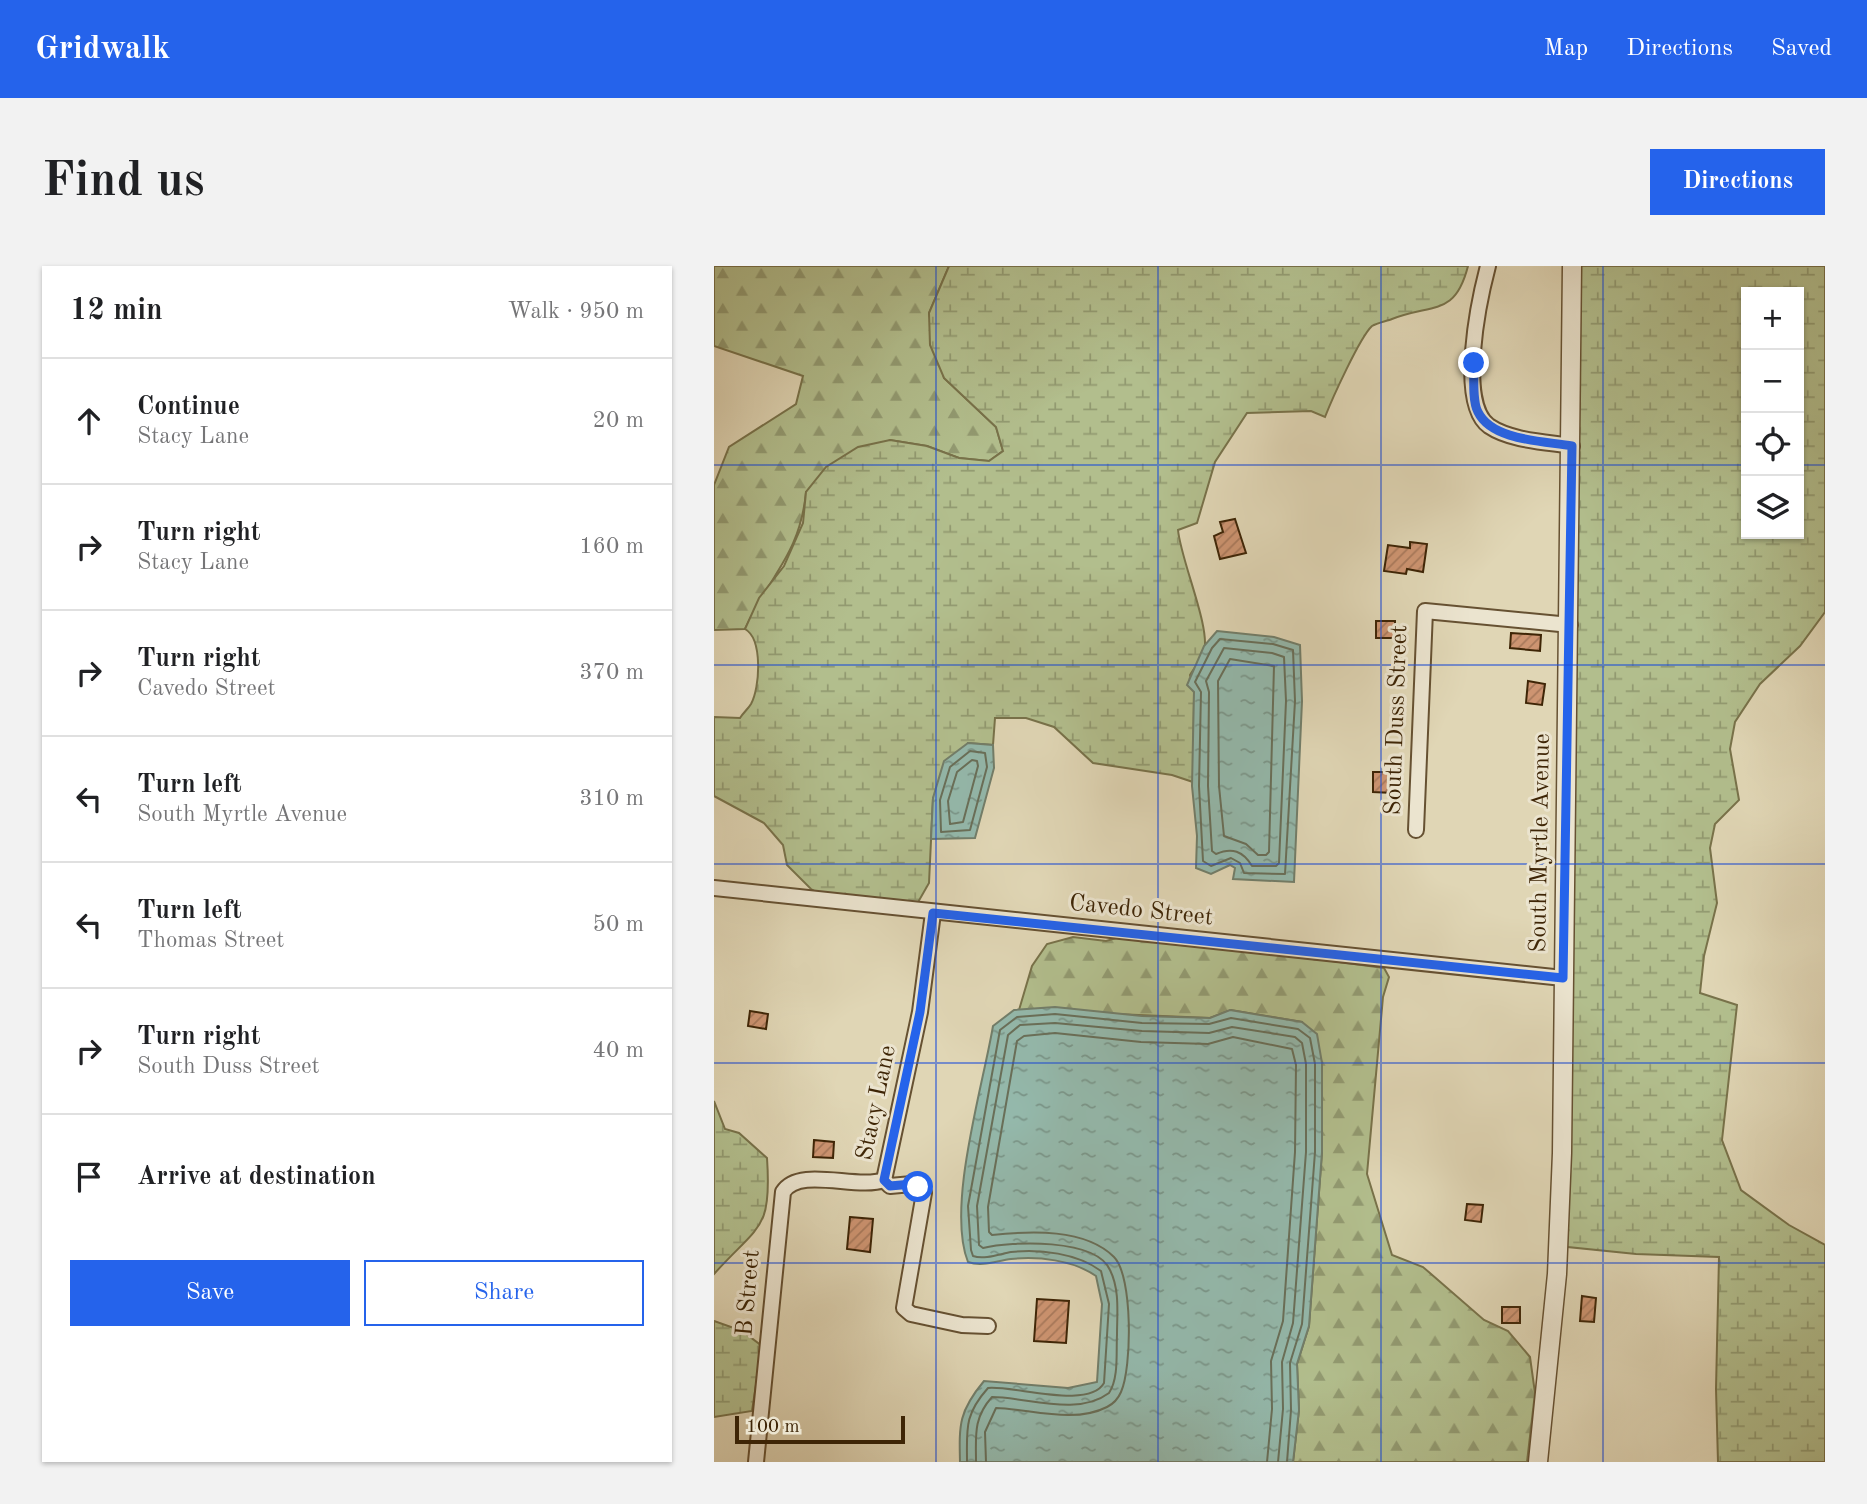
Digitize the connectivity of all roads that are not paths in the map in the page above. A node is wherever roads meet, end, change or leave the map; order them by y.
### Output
1 (1488, 266) edge
2 (1572, 266) edge
3 (1572, 446) junction
4 (1570, 625) junction
5 (1416, 830) dead end
6 (714, 888) edge
7 (933, 913) junction
8 (1563, 978) junction
9 (884, 1180) junction
10 (988, 1326) dead end
11 (756, 1462) edge
12 (1538, 1462) edge

1 - 3 street
2 - 3 street, South Myrtle Avenue
3 - 4 street, South Myrtle Avenue
4 - 5 street, South Duss Street
4 - 8 street, South Myrtle Avenue
6 - 7 street, Cavedo Street
7 - 8 street, Cavedo Street
7 - 9 street, Stacy Lane
8 - 12 street, South Myrtle Avenue
9 - 10 street, Stacy Lane
9 - 11 street, B Street

